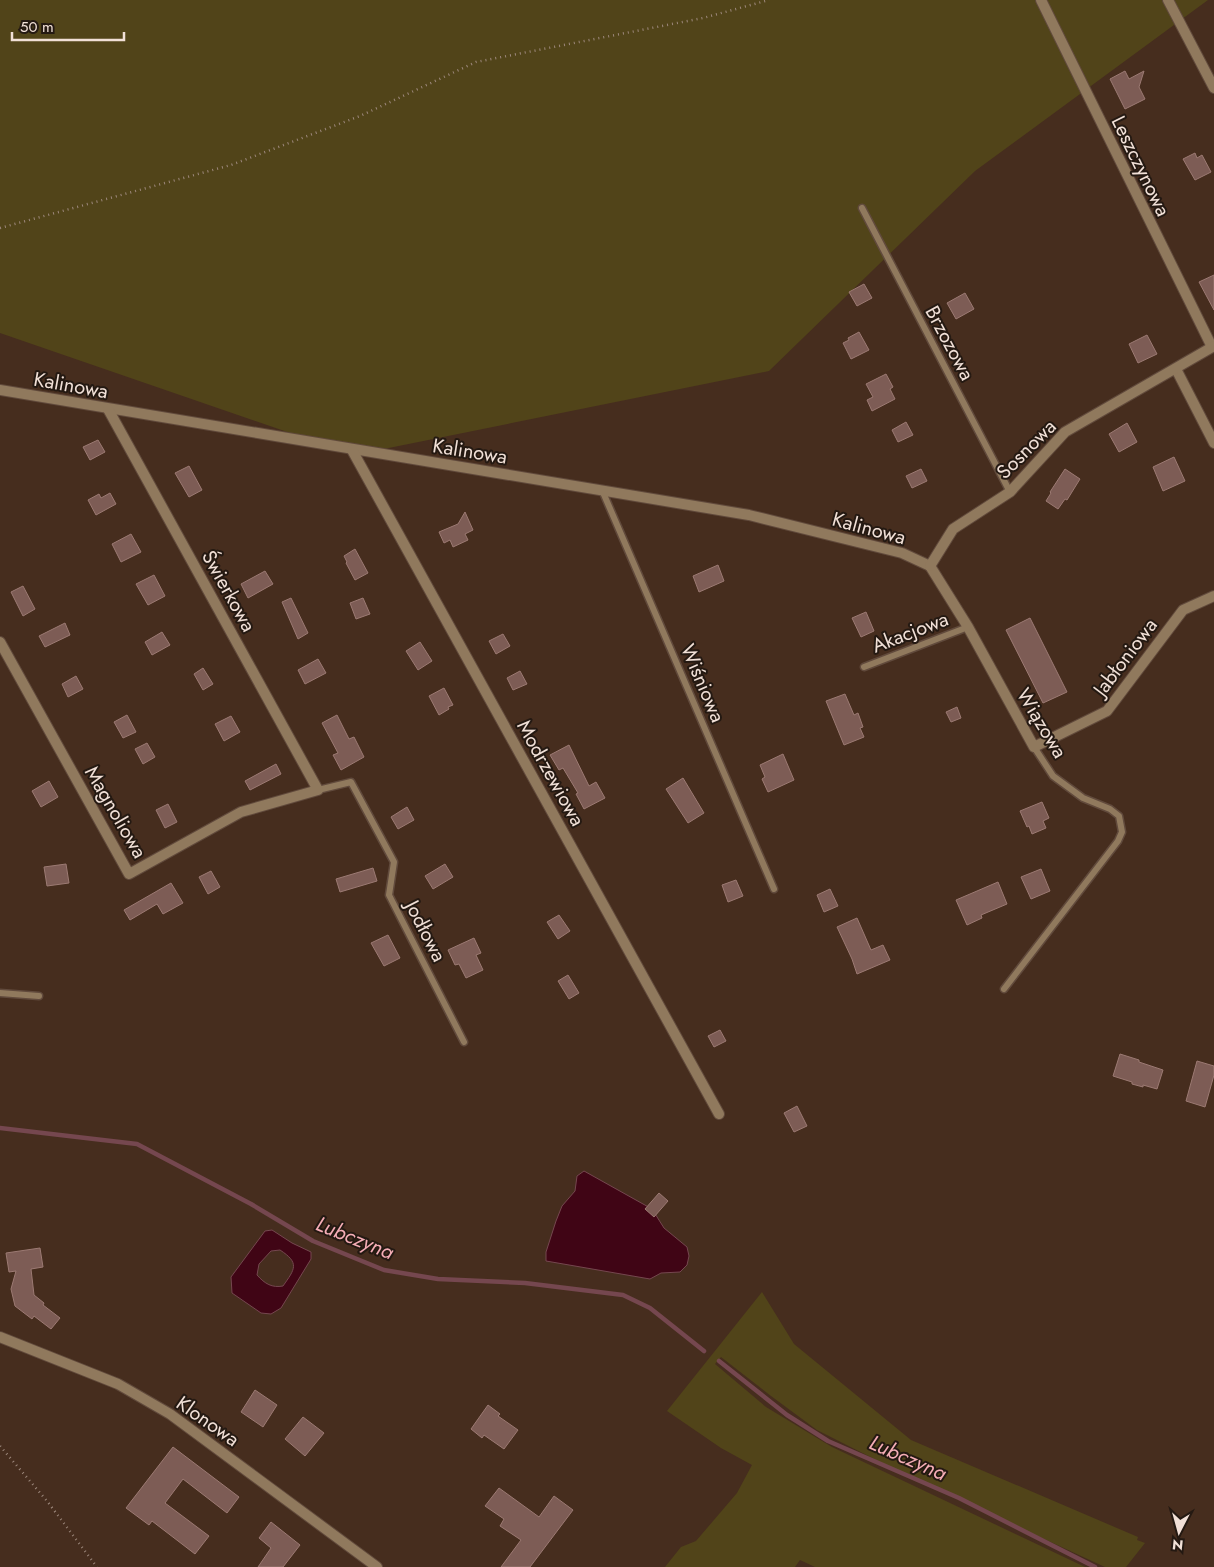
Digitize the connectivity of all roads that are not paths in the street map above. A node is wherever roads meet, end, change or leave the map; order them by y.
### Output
1 (1041, 0) edge
2 (1168, 0) edge
3 (1214, 88) edge
4 (862, 208) dead end
5 (1213, 346) edge
6 (1176, 368) junction
7 (0, 390) edge
8 (108, 409) junction
9 (1214, 443) edge
10 (352, 450) junction
11 (602, 490) junction
12 (1010, 492) junction
13 (930, 566) junction
14 (1214, 596) edge
15 (968, 627) junction
16 (0, 642) edge
17 (864, 668) dead end
18 (1034, 747) junction
19 (318, 790) junction
20 (774, 889) dead end
21 (1004, 989) dead end
22 (0, 993) edge
23 (39, 996) dead end
24 (464, 1042) dead end
25 (719, 1114) dead end
26 (0, 1337) edge
27 (377, 1567) edge

1 - 5 street, Leszczynowa
2 - 3 street
4 - 12 lane, Brzozowa
5 - 6 street, Sosnowa
6 - 9 street
6 - 12 street, Sosnowa
7 - 8 street, Kalinowa
8 - 10 street, Kalinowa
8 - 19 street, Świerkowa
10 - 11 street, Kalinowa
10 - 25 street, Modrzewiowa
11 - 13 street, Kalinowa
11 - 20 lane, Wiśniowa
12 - 13 street, Sosnowa
13 - 15 street, Wiązowa
14 - 18 street, Jabłoniowa
15 - 17 lane, Akacjowa
15 - 18 street, Wiązowa
16 - 19 street, Magnoliowa
18 - 21 lane, Wiązowa
19 - 24 lane, Jodłowa
22 - 23 lane
26 - 27 street, Klonowa

